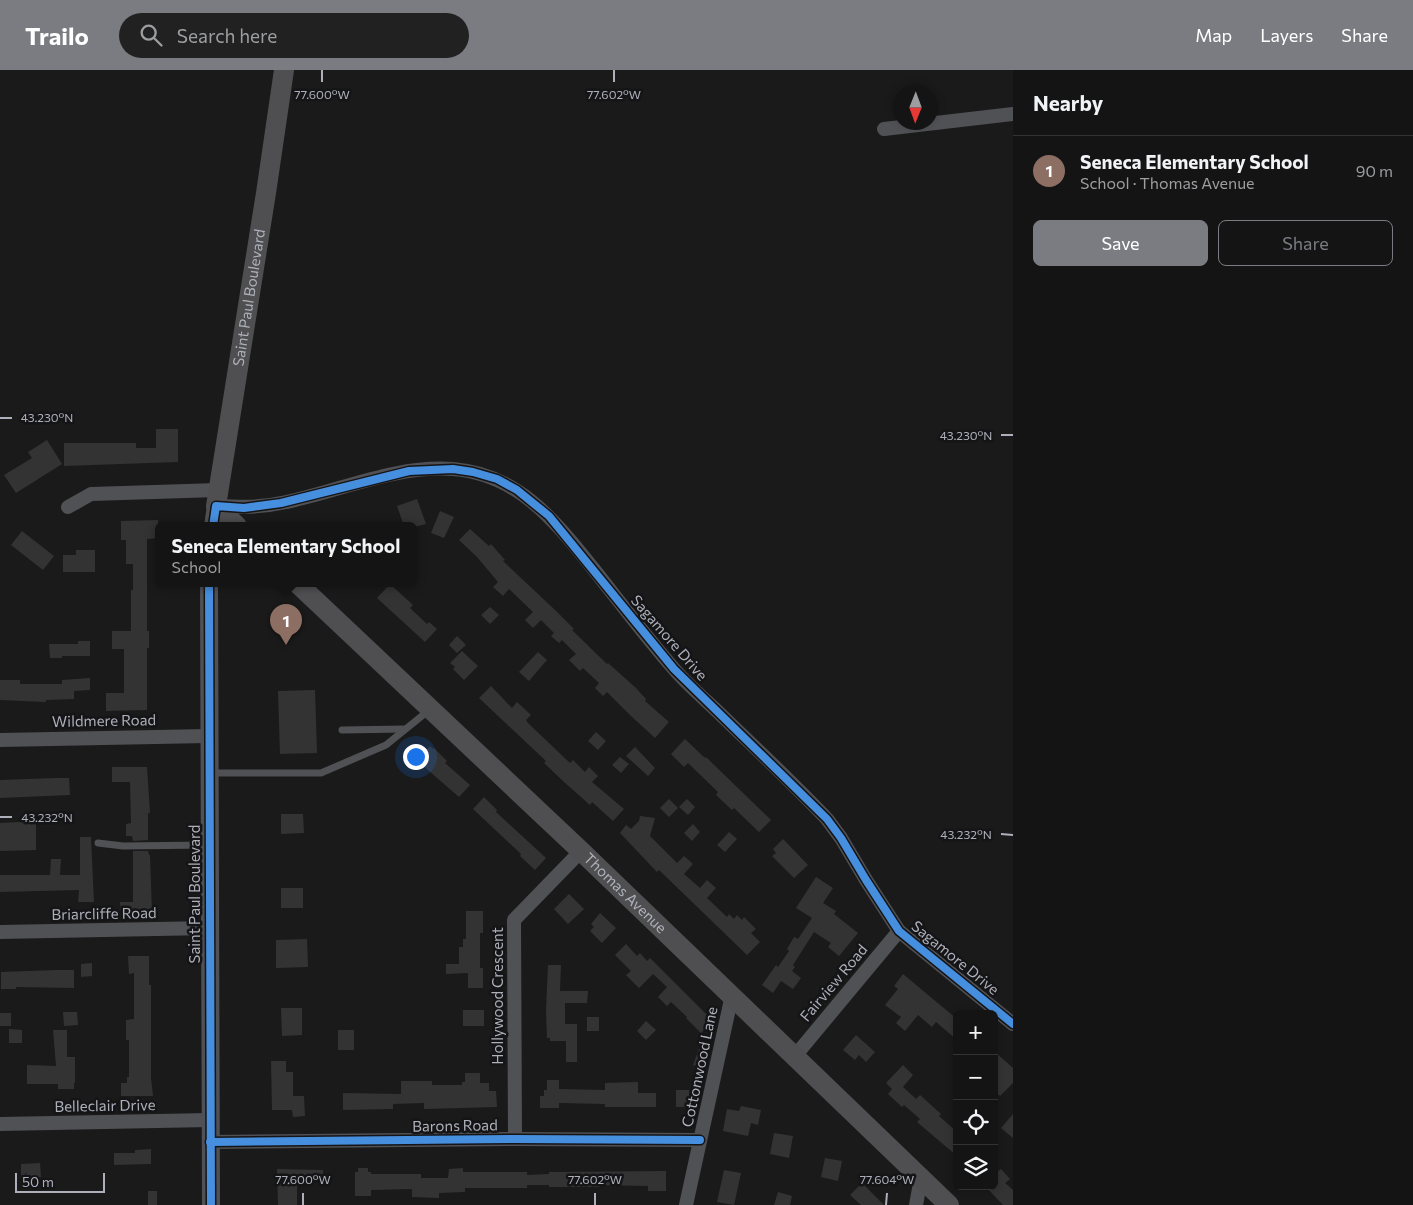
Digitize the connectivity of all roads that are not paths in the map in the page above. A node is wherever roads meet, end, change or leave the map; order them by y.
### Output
1 (284, 70) edge
2 (1013, 114) edge
3 (884, 129) dead end
4 (217, 498) junction
5 (68, 507) dead end
6 (214, 522) edge
7 (234, 522) edge
8 (209, 587) edge
9 (301, 587) edge
10 (430, 709) junction
11 (406, 729) junction
12 (342, 730) dead end
13 (208, 736) junction
14 (0, 740) edge
15 (208, 773) junction
16 (98, 843) dead end
17 (209, 844) junction
18 (581, 851) junction
19 (209, 928) junction
20 (899, 931) junction
21 (0, 932) edge
22 (732, 995) junction
23 (1013, 1024) edge
24 (795, 1056) junction
25 (210, 1120) junction
26 (0, 1124) edge
27 (515, 1139) junction
28 (700, 1140) junction
29 (210, 1142) junction
30 (922, 1178) junction
31 (211, 1205) edge
32 (686, 1205) edge
33 (916, 1205) edge
34 (949, 1205) edge

1 - 4 main road, Saint Paul Boulevard
2 - 3 street
4 - 5 street, Sagamore Drive
4 - 6 street, Saint Paul Boulevard
4 - 7 main road
4 - 20 street, Sagamore Drive
8 - 13 street, Saint Paul Boulevard
9 - 10 main road, Thomas Avenue
10 - 11 lane
10 - 18 main road, Thomas Avenue
11 - 12 lane
11 - 15 lane
13 - 14 street, Wildmere Road
13 - 15 street, Saint Paul Boulevard
15 - 17 street, Saint Paul Boulevard
16 - 17 lane
17 - 19 street, Saint Paul Boulevard
18 - 22 main road, Thomas Avenue
18 - 27 street, Hollywood Crescent
19 - 21 street, Briarcliffe Road
19 - 25 street, Saint Paul Boulevard
20 - 23 street, Sagamore Drive
20 - 24 street, Fairview Road
22 - 24 main road, Thomas Avenue
22 - 28 street, Cottonwood Lane
24 - 30 main road, Thomas Avenue
25 - 26 street, Belleclair Drive
25 - 29 street, Saint Paul Boulevard
27 - 28 street, Barons Road
27 - 29 street, Barons Road
28 - 32 street, Cottonwood Lane
29 - 31 street, Saint Paul Boulevard
30 - 33 street
30 - 34 main road, Thomas Avenue

